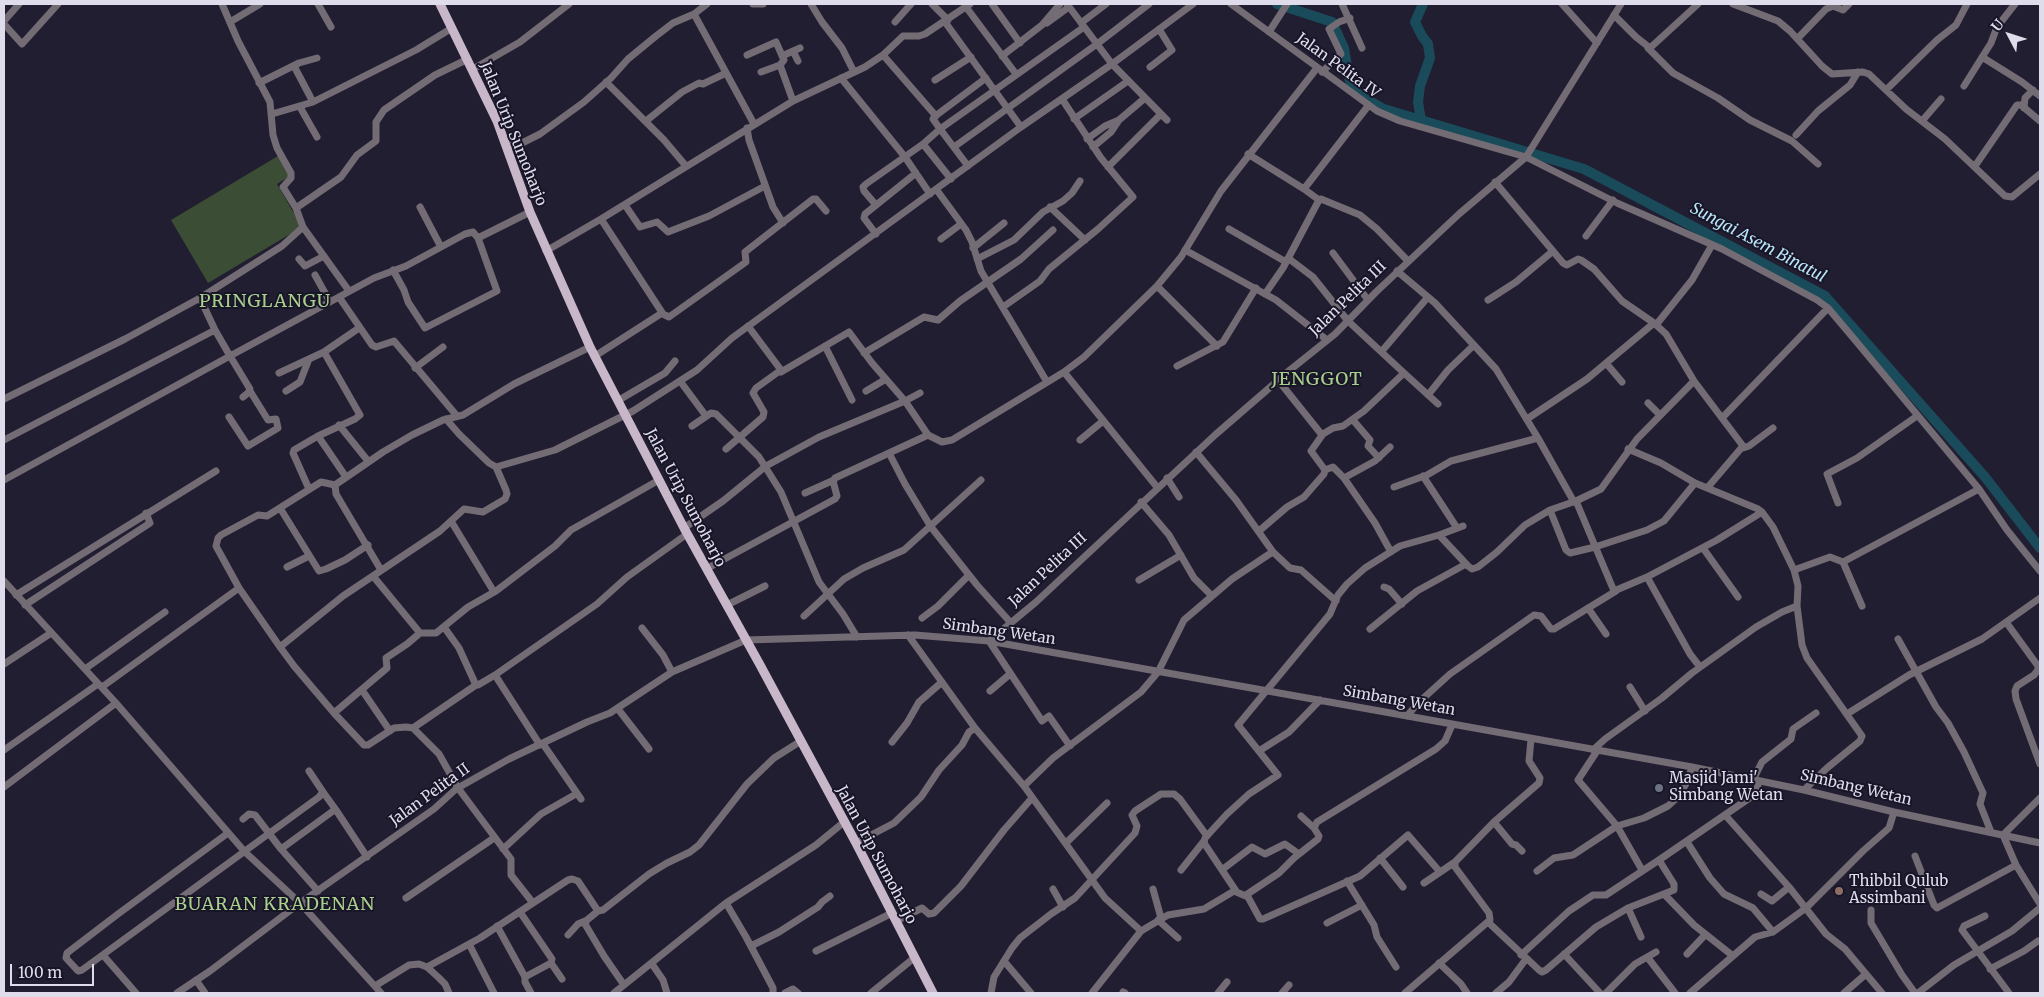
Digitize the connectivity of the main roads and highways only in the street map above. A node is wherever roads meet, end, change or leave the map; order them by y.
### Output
1 (440, 4) edge
2 (933, 993) edge

1 - 2 main road, Jalan Urip Sumoharjo

